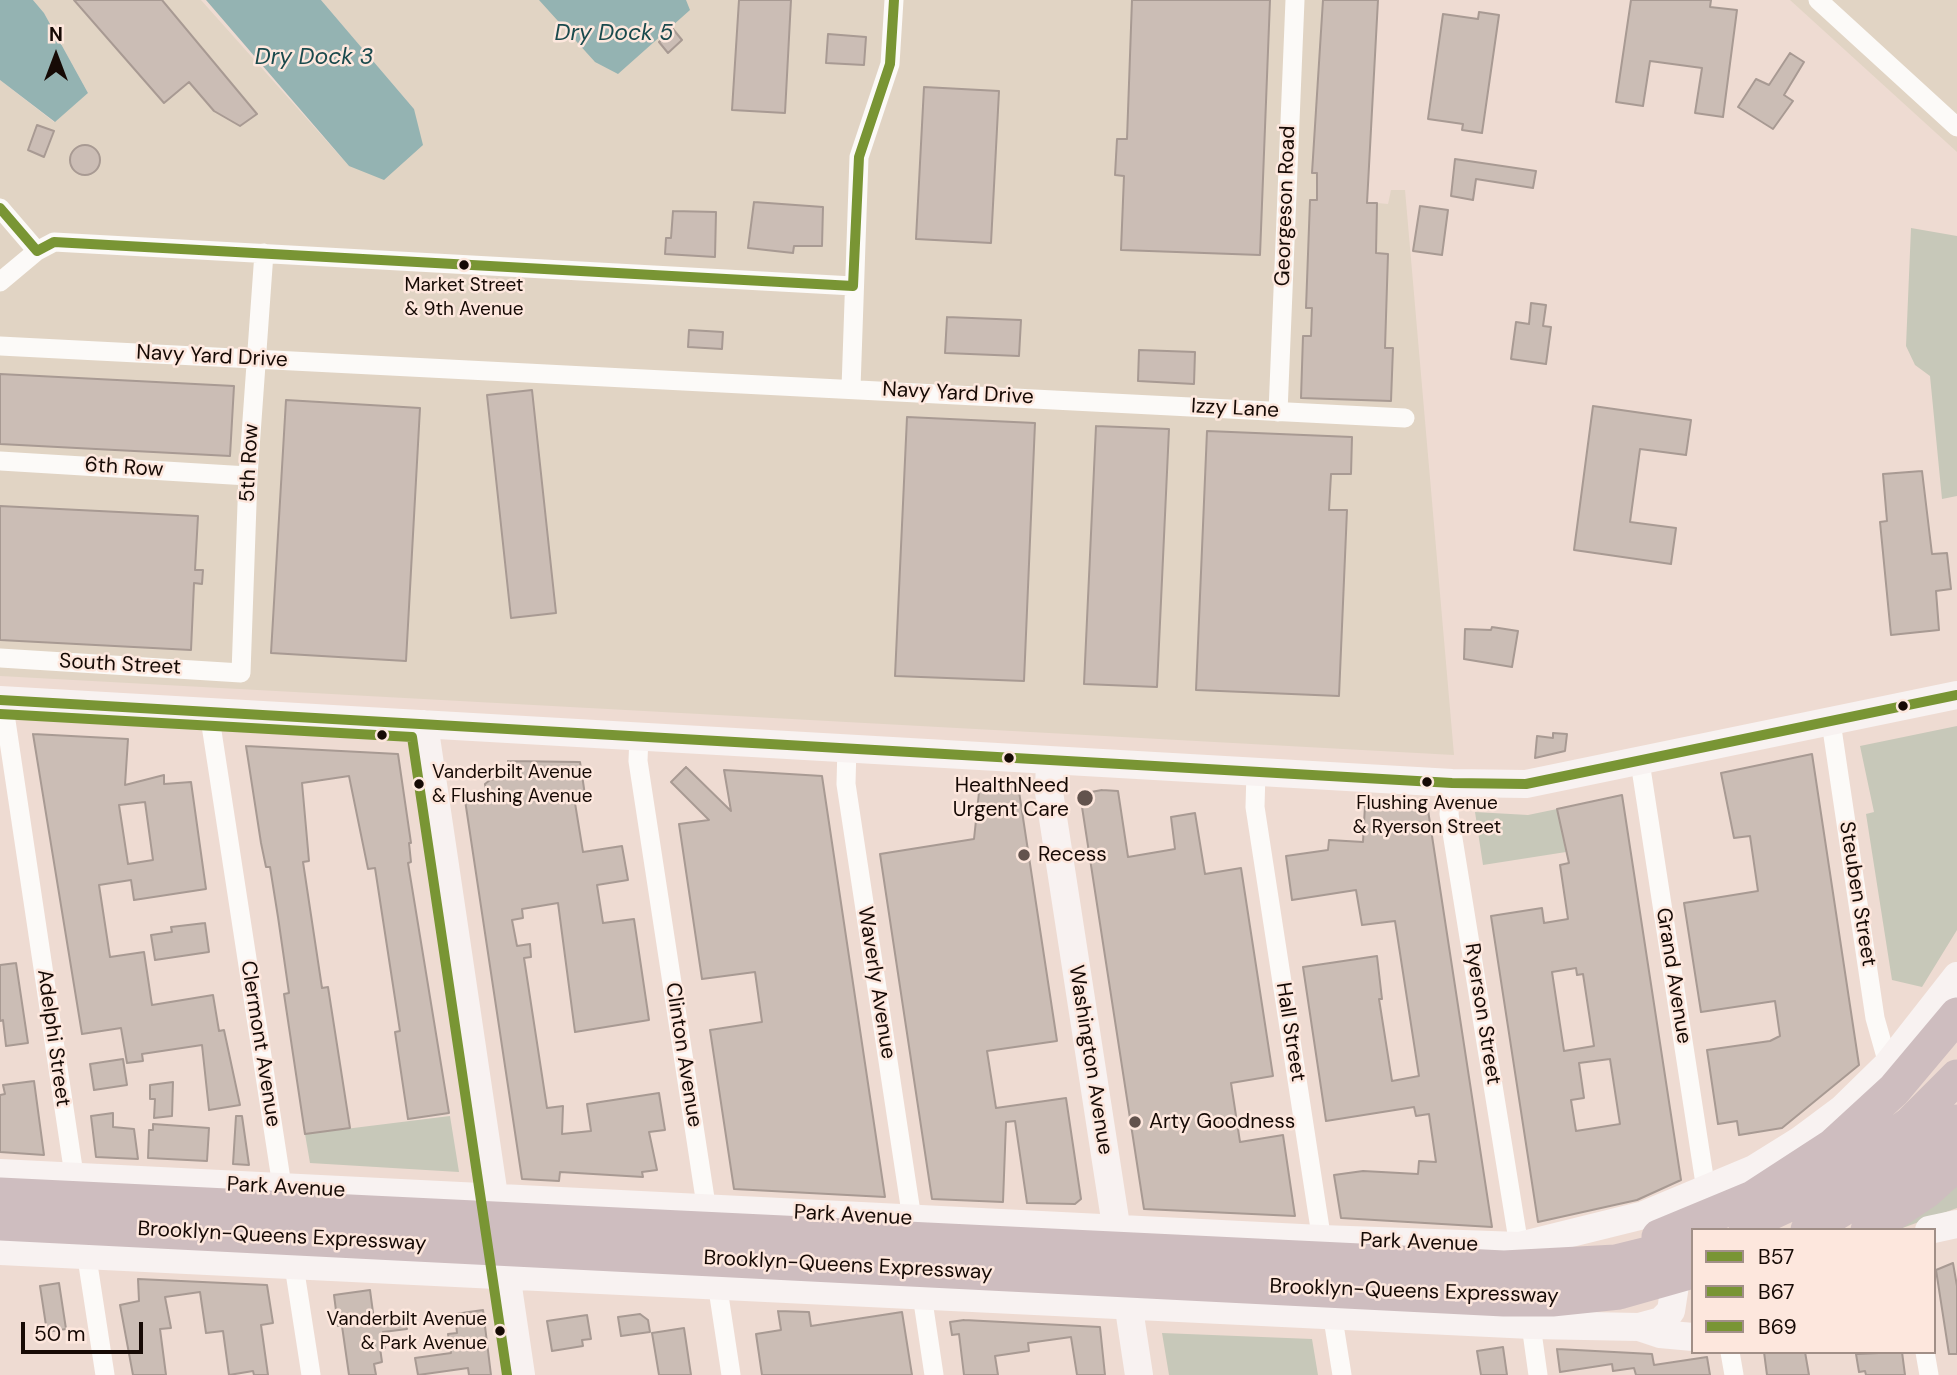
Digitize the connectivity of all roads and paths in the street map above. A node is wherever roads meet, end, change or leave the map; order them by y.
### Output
1 (894, 0) edge
2 (1295, 0) edge
3 (1818, 0) edge
4 (1957, 127) edge
5 (0, 208) edge
6 (37, 251) junction
7 (264, 253) junction
8 (0, 282) edge
9 (853, 286) junction
10 (0, 346) edge
11 (257, 360) junction
12 (850, 388) junction
13 (1066, 400) joint
14 (1278, 412) junction
15 (1405, 418) dead end
16 (0, 461) edge
17 (248, 476) junction
18 (0, 659) edge
19 (241, 673) joint
20 (1957, 695) edge
21 (1, 700) edge
22 (209, 712) junction
23 (1830, 722) junction
24 (424, 724) junction
25 (639, 735) junction
26 (847, 746) junction
27 (1050, 752) junction
28 (1640, 761) junction
29 (1256, 772) junction
30 (1452, 783) junction
31 (1957, 976) edge
32 (1957, 1015) edge
33 (1888, 1064) junction
34 (1957, 1077) edge
35 (1957, 1122) edge
36 (1957, 1163) edge
37 (0, 1173) edge
38 (74, 1177) junction
39 (282, 1188) junction
40 (1706, 1190) junction
41 (1859, 1192) edge
42 (0, 1195) edge
43 (494, 1198) junction
44 (706, 1209) junction
45 (1644, 1215) junction
46 (912, 1219) junction
47 (0, 1223) edge
48 (1957, 1224) edge
49 (1693, 1228) edge
50 (1735, 1228) edge
51 (1811, 1228) edge
52 (1936, 1228) edge
53 (1117, 1229) junction
54 (1321, 1239) junction
55 (1957, 1240) edge
56 (1691, 1244) edge
57 (1519, 1246) junction
58 (1936, 1249) edge
59 (0, 1251) edge
60 (87, 1255) junction
61 (294, 1265) junction
62 (1691, 1271) edge
63 (506, 1276) junction
64 (1617, 1277) junction
65 (717, 1284) junction
66 (1691, 1294) edge
67 (922, 1295) junction
68 (1128, 1305) junction
69 (1333, 1315) junction
70 (1531, 1325) junction
71 (1639, 1327) junction
72 (1691, 1337) edge
73 (1730, 1354) edge
74 (1925, 1354) edge
75 (105, 1375) edge
76 (311, 1375) edge
77 (521, 1375) edge
78 (731, 1375) edge
79 (934, 1375) edge
80 (1139, 1375) edge
81 (1342, 1375) edge
82 (1538, 1375) edge
83 (1734, 1375) edge
84 (1929, 1375) edge

1 - 9 street
2 - 14 street, Georgeson Road
3 - 4 street
5 - 6 street
6 - 7 street
6 - 8 street
7 - 9 street
7 - 11 street, 5th Row
9 - 12 street
10 - 11 street, Navy Yard Drive
11 - 12 street, Navy Yard Drive
11 - 17 street, 5th Row
12 - 13 street, Navy Yard Drive
13 - 14 street, Izzy Lane
14 - 15 street, Izzy Lane
16 - 17 street, 6th Row
17 - 19 street, 5th Row
18 - 19 street, South Street
20 - 23 main road
21 - 22 main road
21 - 38 street, Adelphi Street
22 - 24 main road
22 - 39 street, Clermont Avenue
23 - 28 main road
23 - 33 street, Steuben Street
24 - 25 main road
24 - 43 main road
25 - 26 main road
25 - 44 street, Clinton Avenue
26 - 27 main road
26 - 46 street, Waverly Avenue
27 - 29 main road
27 - 53 main road, Washington Avenue
28 - 30 main road
28 - 40 street, Grand Avenue
29 - 30 main road
29 - 54 street, Hall Street
30 - 57 street, Ryerson Street
31 - 33 main road
32 - 41 highway
33 - 40 main road
34 - 41 highway
35 - 41 highway
36 - 41 highway
37 - 38 main road, Park Avenue
38 - 39 main road, Park Avenue
38 - 60 street, Adelphi Street
39 - 43 main road, Park Avenue
39 - 61 street, Clermont Avenue
40 - 45 main road
41 - 50 highway
41 - 51 highway
41 - 64 highway
42 - 64 highway, Brooklyn-Queens Expressway
43 - 44 main road, Park Avenue
43 - 63 main road
44 - 46 main road, Park Avenue
44 - 65 street, Clinton Avenue
45 - 49 main road, Park Avenue
45 - 57 main road, Park Avenue
45 - 71 main road
46 - 53 main road, Park Avenue
47 - 64 highway, Brooklyn-Queens Expressway
48 - 52 main road
53 - 54 main road, Park Avenue
53 - 68 main road, Washington Avenue
54 - 57 main road, Park Avenue
54 - 69 street, Hall Street
55 - 58 main road
56 - 64 highway, Brooklyn-Queens Expressway
59 - 60 main road
60 - 61 main road
60 - 75 street, Adelphi Street
61 - 63 main road
61 - 76 street, Clermont Avenue
62 - 64 highway, Brooklyn-Queens Expressway
63 - 65 main road
63 - 77 main road
64 - 66 highway
65 - 67 main road
65 - 78 street, Clinton Avenue
67 - 68 main road
67 - 79 street
68 - 69 main road
68 - 80 main road, Washington Avenue
69 - 70 main road
69 - 81 street, Hall Street
70 - 71 main road
70 - 82 street
71 - 72 main road
73 - 83 street
74 - 84 street

